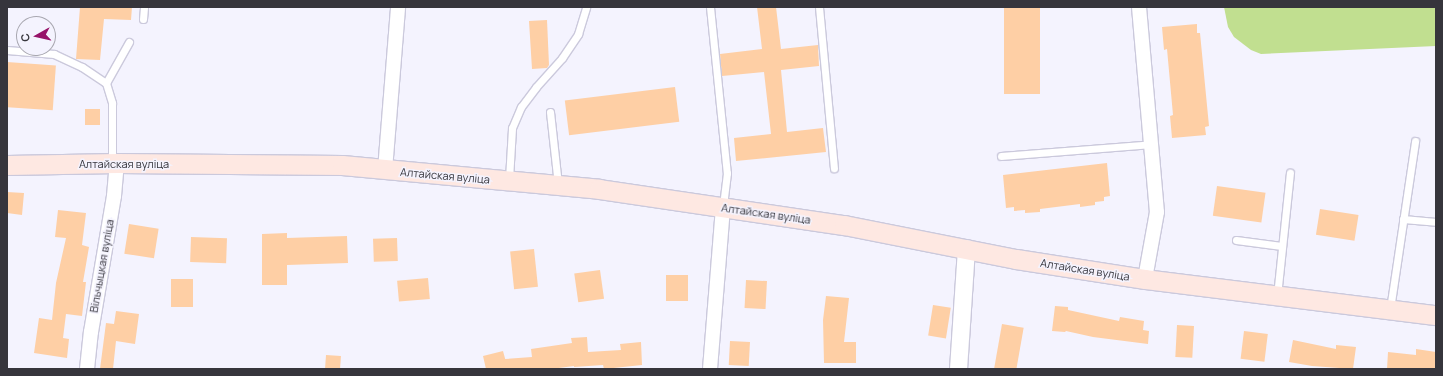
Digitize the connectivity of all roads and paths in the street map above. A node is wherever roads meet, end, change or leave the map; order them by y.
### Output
1 (144, 7) edge
2 (398, 7) edge
3 (586, 7) edge
4 (710, 7) edge
5 (819, 7) edge
6 (1139, 7) edge
7 (143, 19) dead end
8 (129, 42) dead end
9 (7, 50) edge
10 (106, 83) junction
11 (550, 112) dead end
12 (1415, 141) dead end
13 (1152, 144) junction
14 (1001, 156) dead end
15 (114, 163) junction
16 (7, 165) edge
17 (834, 168) dead end
18 (385, 170) junction
19 (1290, 173) dead end
20 (509, 181) junction
21 (558, 186) junction
22 (723, 207) junction
23 (1403, 219) junction
24 (1436, 222) edge
25 (1236, 240) dead end
26 (1282, 246) junction
27 (966, 248) junction
28 (1145, 280) junction
29 (1277, 296) junction
30 (1390, 310) junction
31 (1436, 315) edge
32 (87, 369) edge
33 (710, 369) edge
34 (958, 369) edge

1 - 7 lane
2 - 18 street, Алтайская вуліца
3 - 20 lane
4 - 22 lane
5 - 17 lane
6 - 13 street, Алтайская вуліца
8 - 10 lane
9 - 10 lane
10 - 15 lane
11 - 21 lane
12 - 23 lane
13 - 14 lane
13 - 28 street, Алтайская вуліца
15 - 16 main road, Алтайская вуліца
15 - 18 main road, Алтайская вуліца
15 - 32 street, Вільчыцкая вуліца
18 - 20 main road, Алтайская вуліца
19 - 26 lane
20 - 21 main road, Алтайская вуліца
21 - 22 main road, Алтайская вуліца
22 - 27 main road, Алтайская вуліца
22 - 33 street
23 - 24 lane
23 - 30 lane
25 - 26 lane
26 - 29 lane
27 - 28 main road, Алтайская вуліца
27 - 34 street
28 - 29 main road, Алтайская вуліца
29 - 30 main road, Алтайская вуліца
30 - 31 main road, Алтайская вуліца

